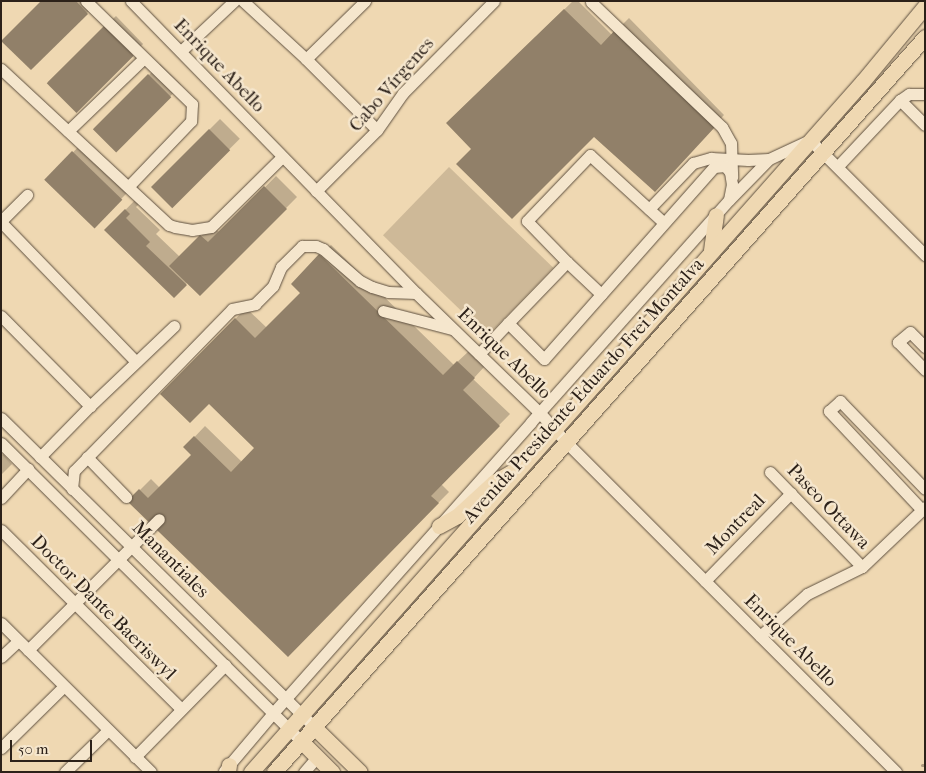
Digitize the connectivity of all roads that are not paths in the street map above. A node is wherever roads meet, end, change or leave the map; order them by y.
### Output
1 (86, 1) edge
2 (131, 1) edge
3 (234, 1) edge
4 (243, 1) edge
5 (365, 1) edge
6 (494, 1) edge
7 (591, 2) edge
8 (925, 6) edge
9 (925, 37) edge
10 (181, 51) junction
11 (144, 58) junction
12 (306, 59) junction
13 (1, 69) edge
14 (925, 94) edge
15 (900, 100) junction
16 (925, 125) edge
17 (378, 130) junction
18 (68, 131) junction
19 (810, 140) junction
20 (824, 153) junction
21 (282, 157) junction
22 (732, 159) junction
23 (769, 159) junction
24 (838, 166) junction
25 (732, 178) junction
26 (128, 188) junction
27 (316, 191) junction
28 (27, 195) dead end
29 (729, 200) junction
30 (649, 209) junction
31 (716, 215) junction
32 (1, 221) edge
33 (663, 222) junction
34 (711, 250) junction
35 (925, 255) edge
36 (567, 262) junction
37 (416, 294) junction
38 (601, 294) junction
39 (383, 311) dead end
40 (436, 313) junction
41 (396, 315) junction
42 (1, 316) edge
43 (508, 323) junction
44 (174, 326) dead end
45 (454, 330) junction
46 (925, 347) edge
47 (479, 354) junction
48 (136, 362) junction
49 (925, 370) edge
50 (90, 406) junction
51 (539, 412) junction
52 (1, 418) edge
53 (555, 430) junction
54 (566, 442) junction
55 (1, 443) edge
56 (40, 457) junction
57 (87, 457) junction
58 (521, 468) junction
59 (28, 470) junction
60 (770, 472) dead end
61 (72, 488) junction
62 (925, 489) edge
63 (791, 493) junction
64 (126, 496) dead end
65 (1, 498) edge
66 (924, 509) edge
67 (159, 519) dead end
68 (439, 526) junction
69 (1, 530) edge
70 (131, 546) junction
71 (118, 559) junction
72 (862, 566) junction
73 (705, 581) junction
74 (74, 603) junction
75 (1, 623) edge
76 (760, 636) junction
77 (18, 641) junction
78 (28, 650) junction
79 (1, 657) edge
80 (225, 665) junction
81 (64, 686) junction
82 (286, 699) junction
83 (181, 710) junction
84 (273, 713) junction
85 (301, 714) junction
86 (314, 727) junction
87 (288, 728) junction
88 (108, 730) junction
89 (301, 741) junction
90 (1, 748) edge
91 (135, 757) junction
92 (318, 757) junction
93 (227, 770) edge
94 (65, 772) edge
95 (151, 772) edge
96 (251, 772) edge
97 (274, 772) edge
98 (304, 772) edge
99 (332, 772) edge
100 (360, 772) edge
101 (896, 772) edge

1 - 11 street
2 - 10 street, Enrique Abello
3 - 10 street
4 - 12 street
5 - 12 street
6 - 17 street, Cabo Vírgenes
7 - 22 street
8 - 19 main road, Avenida Presidente Eduardo Frei Montalva
9 - 20 main road, Avenida Presidente Eduardo Frei Montalva
10 - 21 street, Enrique Abello
11 - 18 street
11 - 26 street
12 - 17 street
13 - 18 street
14 - 15 street
15 - 16 street
15 - 24 street
17 - 27 street, Cabo Vírgenes
18 - 26 street
19 - 20 street
19 - 23 street, Avenida Presidente Eduardo Frei Montalva
19 - 34 main road, Avenida Presidente Eduardo Frei Montalva
20 - 24 street
20 - 54 main road, Avenida Presidente Eduardo Frei Montalva
21 - 26 street
21 - 27 street, Enrique Abello
22 - 23 street
22 - 25 street
22 - 30 street
23 - 29 street, Avenida Presidente Eduardo Frei Montalva
24 - 35 street
25 - 29 street
25 - 33 street
27 - 37 street, Enrique Abello
28 - 32 street
29 - 31 street, Avenida Presidente Eduardo Frei Montalva
30 - 33 street
30 - 36 street
31 - 34 main road
31 - 51 street, Avenida Presidente Eduardo Frei Montalva
32 - 48 street
33 - 38 street
34 - 53 main road, Avenida Presidente Eduardo Frei Montalva
36 - 38 street
36 - 43 street
37 - 40 street, Enrique Abello
37 - 57 street
38 - 43 street
39 - 41 street
40 - 41 street
40 - 45 street, Enrique Abello
41 - 45 street
42 - 50 street
43 - 47 street
44 - 48 street
45 - 47 street, Enrique Abello
46 - 49 street
47 - 51 street, Enrique Abello
48 - 50 street
50 - 56 street
51 - 53 street, Enrique Abello
51 - 68 street, Avenida Presidente Eduardo Frei Montalva
52 - 56 street, Manantiales
53 - 54 street, Enrique Abello
53 - 58 main road, Avenida Presidente Eduardo Frei Montalva
54 - 73 street, Enrique Abello
54 - 86 main road, Avenida Presidente Eduardo Frei Montalva
55 - 59 street, Manantiales
56 - 61 street, Manantiales
57 - 61 street
57 - 64 street
58 - 68 main road
58 - 85 main road, Avenida Presidente Eduardo Frei Montalva
59 - 65 street
59 - 71 street, Manantiales
60 - 63 street, Paseo Ottawa
61 - 70 street, Manantiales
62 - 66 street
63 - 72 street, Paseo Ottawa
63 - 73 street, Montreal
66 - 72 street
67 - 70 street
68 - 82 street, Avenida Presidente Eduardo Frei Montalva
69 - 74 street, Doctor Dante Baeriswyl
70 - 71 street
70 - 82 street, Manantiales
71 - 74 street
71 - 80 street, Manantiales
72 - 76 street
73 - 76 street, Enrique Abello
74 - 78 street
74 - 83 street, Doctor Dante Baeriswyl
75 - 77 street
76 - 101 street, Enrique Abello
77 - 78 street
77 - 79 street
78 - 81 street
80 - 83 street
80 - 84 street, Manantiales
81 - 88 street
81 - 90 street
82 - 84 street, Avenida Presidente Eduardo Frei Montalva
82 - 85 street, Manantiales
83 - 91 street
84 - 87 street, Manantiales
84 - 93 street, Avenida Presidente Eduardo Frei Montalva
85 - 86 street, Manantiales
85 - 87 main road, Avenida Presidente Eduardo Frei Montalva
86 - 89 main road, Avenida Presidente Eduardo Frei Montalva
86 - 100 main road
87 - 89 street, Manantiales
87 - 96 main road, Avenida Presidente Eduardo Frei Montalva
88 - 91 street
88 - 94 street
89 - 92 main road
89 - 97 main road, Avenida Presidente Eduardo Frei Montalva
91 - 95 street
92 - 98 street
92 - 99 main road

